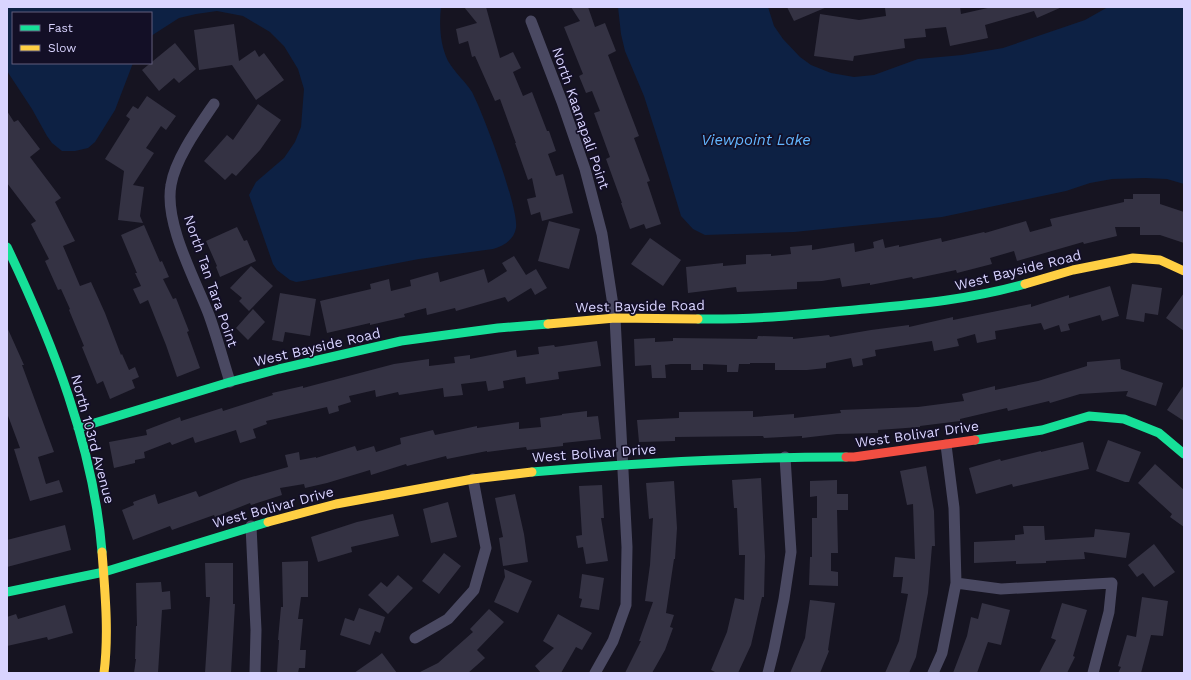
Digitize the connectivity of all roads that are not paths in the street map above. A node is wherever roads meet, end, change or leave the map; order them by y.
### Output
1 (531, 21) dead end
2 (214, 104) dead end
3 (7, 247) edge
4 (1184, 271) edge
5 (615, 318) junction
6 (230, 382) junction
7 (78, 428) junction
8 (946, 445) junction
9 (1184, 454) edge
10 (785, 457) junction
11 (623, 464) junction
12 (473, 479) junction
13 (251, 526) junction
14 (104, 572) junction
15 (956, 583) junction
16 (7, 592) edge
17 (415, 638) dead end
18 (104, 673) edge
19 (254, 673) edge
20 (595, 673) edge
21 (768, 673) edge
22 (933, 673) edge
23 (1093, 673) edge

1 - 5 street, North Kaanapali Point
2 - 6 street, North Tan Tara Point
3 - 7 street, North 103rd Avenue
4 - 5 street, West Bayside Road
5 - 6 street, West Bayside Road
5 - 11 street, North Kaanapali Point
6 - 7 street, West Bayside Road
7 - 14 street, North 103rd Avenue
8 - 9 street, West Bolivar Drive
8 - 10 street, West Bolivar Drive
8 - 15 street
10 - 11 street, West Bolivar Drive
10 - 21 street
11 - 12 street, West Bolivar Drive
11 - 20 street, North Kaanapali Point
12 - 13 street, West Bolivar Drive
12 - 17 street
13 - 14 street, West Bolivar Drive
13 - 19 street
14 - 16 street, West Bolivar Drive
14 - 18 street, North 103rd Avenue
15 - 22 street
15 - 23 street

